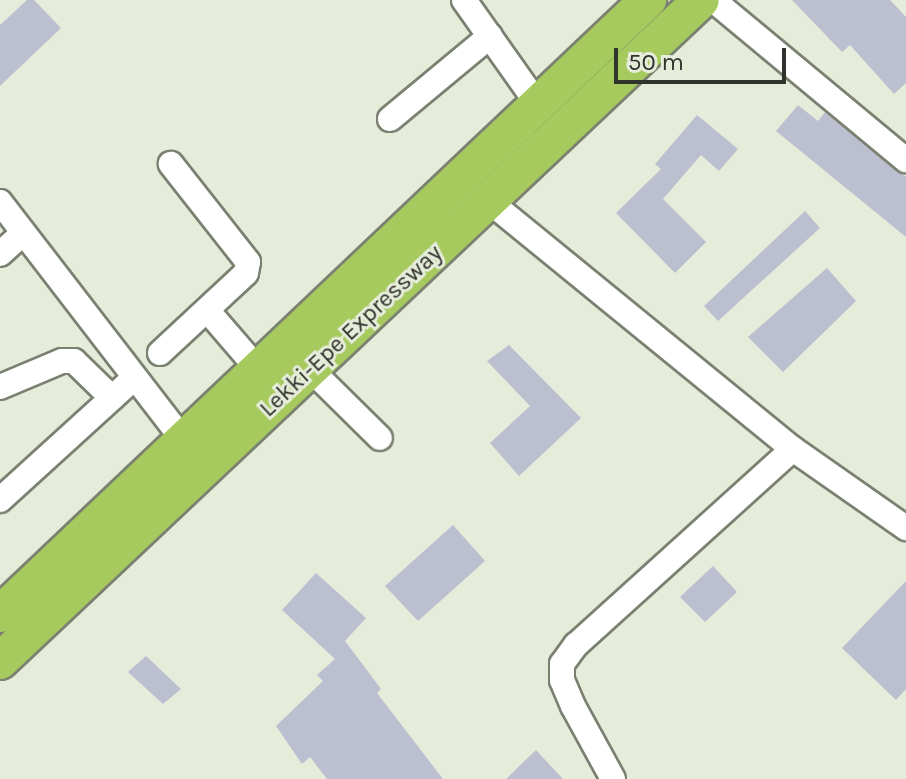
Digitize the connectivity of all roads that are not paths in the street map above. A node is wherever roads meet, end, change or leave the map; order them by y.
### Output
1 (464, 0) edge
2 (648, 0) edge
3 (701, 0) edge
4 (713, 0) edge
5 (490, 36) junction
6 (539, 106) junction
7 (390, 119) dead end
8 (906, 160) edge
9 (171, 164) dead end
10 (0, 202) edge
11 (490, 202) junction
12 (22, 234) junction
13 (0, 254) edge
14 (207, 310) junction
15 (160, 353) dead end
16 (258, 369) junction
17 (310, 369) junction
18 (132, 380) junction
19 (0, 387) edge
20 (112, 398) junction
21 (380, 438) dead end
22 (183, 440) junction
23 (793, 449) junction
24 (0, 500) edge
25 (906, 528) edge
26 (0, 614) edge
27 (0, 661) edge
28 (613, 779) edge

1 - 5 street
2 - 6 highway, Lekki-Epe Expressway
3 - 11 highway, Lekki-Epe Expressway
4 - 8 street
5 - 6 street
5 - 7 street
6 - 16 highway, Lekki-Epe Expressway
9 - 14 street
10 - 12 street
11 - 17 highway, Lekki-Epe Expressway
11 - 23 street
12 - 13 street
12 - 18 street
14 - 15 street
14 - 16 street
16 - 22 highway, Lekki-Epe Expressway
17 - 21 street
17 - 27 highway, Lekki-Epe Expressway
18 - 20 street
18 - 22 street
19 - 20 street
20 - 24 street
22 - 26 highway, Lekki-Epe Expressway
23 - 25 street
23 - 28 street

